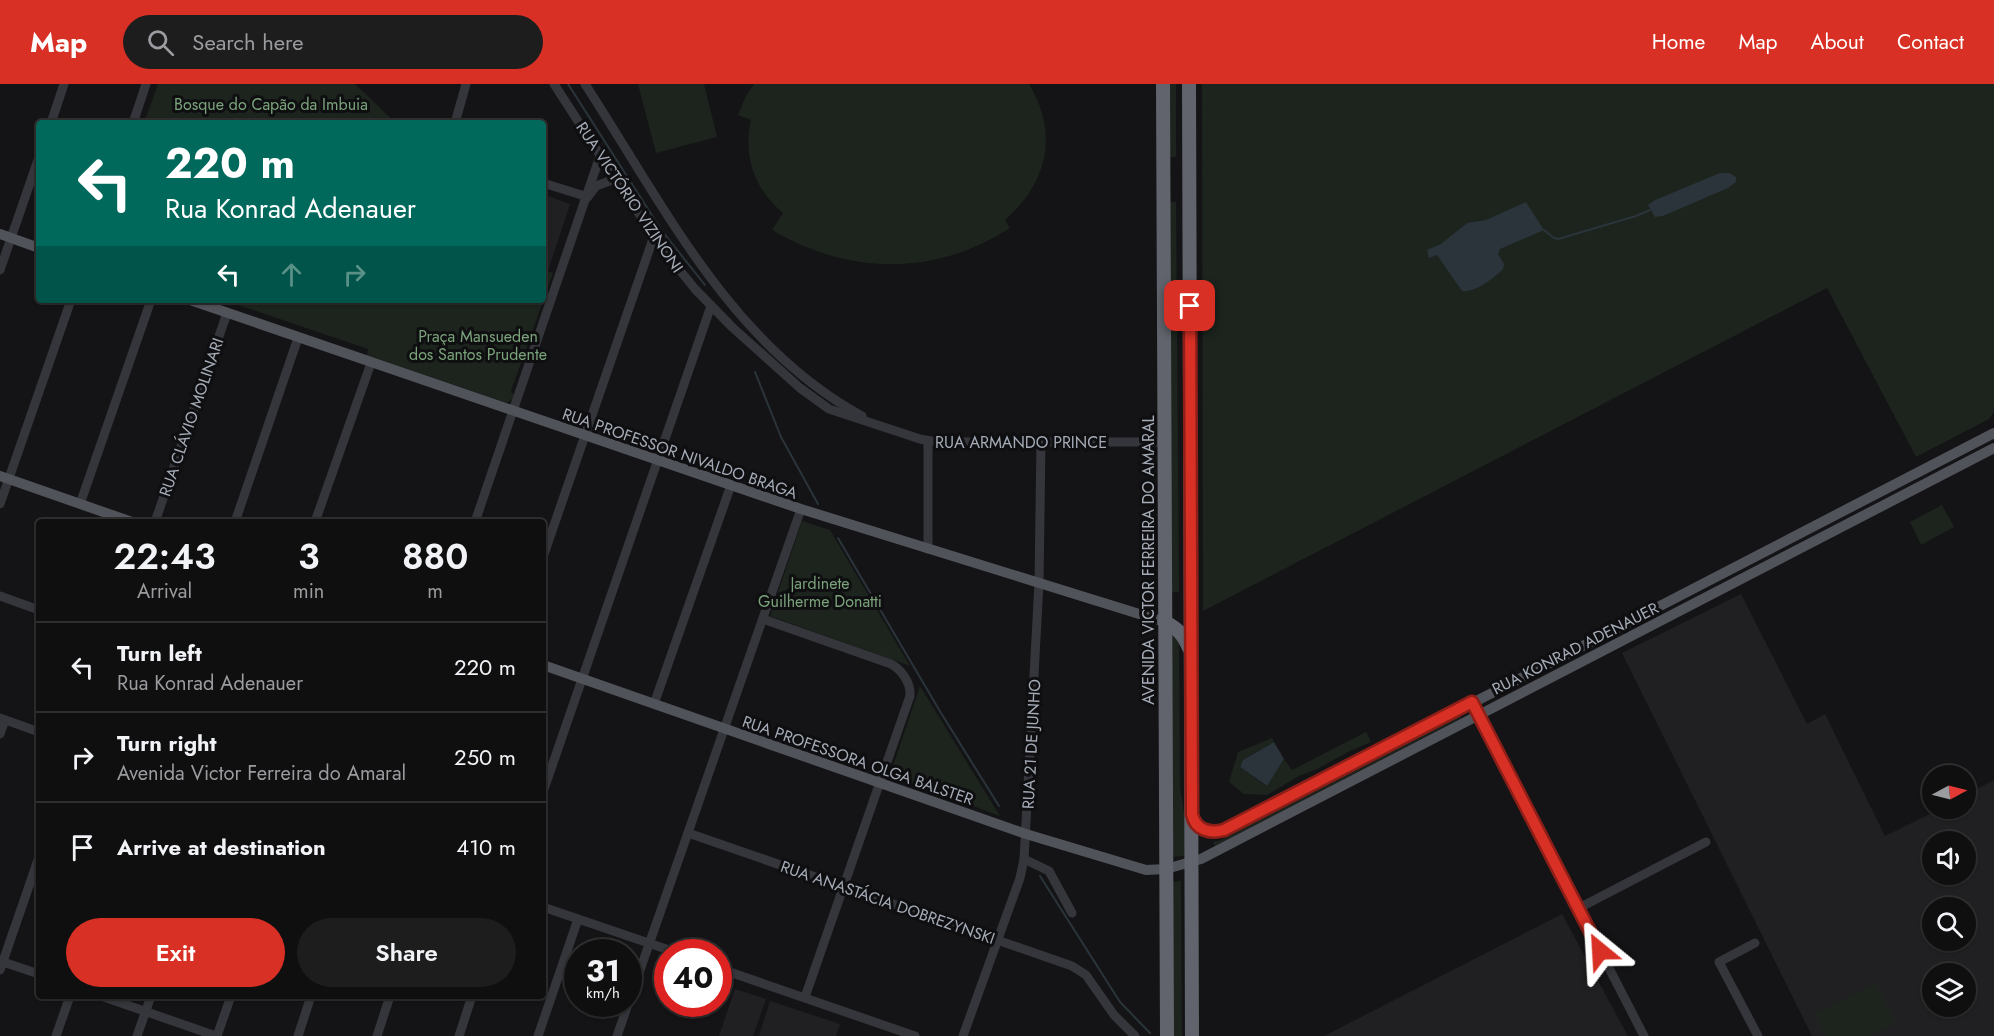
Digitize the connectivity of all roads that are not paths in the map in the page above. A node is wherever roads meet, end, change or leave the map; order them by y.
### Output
1 (64, 84) edge
2 (146, 84) edge
3 (466, 84) edge
4 (554, 84) edge
5 (1163, 84) edge
6 (1189, 84) edge
7 (588, 87) edge
8 (52, 120) edge
9 (134, 120) edge
10 (456, 120) edge
11 (600, 156) junction
12 (1164, 161) junction
13 (1190, 161) junction
14 (36, 164) edge
15 (615, 179) junction
16 (546, 184) edge
17 (1190, 193) junction
18 (1164, 194) junction
19 (588, 197) junction
20 (5, 236) edge
21 (654, 236) junction
22 (36, 247) edge
23 (0, 270) edge
24 (717, 287) joint
25 (70, 303) edge
26 (150, 303) edge
27 (199, 303) edge
28 (711, 306) junction
29 (227, 313) junction
30 (298, 338) junction
31 (370, 363) junction
32 (513, 412) junction
33 (880, 426) junction
34 (1994, 433) edge
35 (585, 436) junction
36 (928, 441) junction
37 (1041, 442) junction
38 (1164, 442) junction
39 (1994, 448) edge
40 (658, 461) junction
41 (4, 478) edge
42 (731, 485) junction
43 (0, 504) edge
44 (80, 504) junction
45 (801, 509) junction
46 (123, 519) edge
47 (156, 519) edge
48 (235, 519) edge
49 (316, 519) edge
50 (477, 519) edge
51 (546, 548) edge
52 (928, 549) junction
53 (1039, 583) junction
54 (0, 596) edge
55 (36, 609) edge
56 (763, 619) junction
57 (1165, 622) junction
58 (1191, 653) junction
59 (546, 666) edge
60 (582, 679) junction
61 (1472, 702) junction
62 (654, 704) junction
63 (1479, 715) junction
64 (2, 719) edge
65 (725, 729) junction
66 (36, 731) edge
67 (0, 734) edge
68 (546, 783) edge
69 (880, 783) junction
70 (1192, 814) junction
71 (688, 833) junction
72 (1026, 834) junction
73 (1706, 842) dead end
74 (1024, 859) junction
75 (1193, 862) junction
76 (36, 865) edge
77 (1166, 869) junction
78 (843, 887) junction
79 (546, 908) edge
80 (1579, 908) junction
81 (1072, 913) dead end
82 (579, 919) junction
83 (998, 940) junction
84 (1755, 943) dead end
85 (650, 944) junction
86 (654, 945) edge
87 (1, 964) edge
88 (36, 973) edge
89 (732, 973) edge
90 (805, 998) junction
91 (69, 999) edge
92 (110, 999) edge
93 (150, 999) edge
94 (230, 999) edge
95 (311, 999) edge
96 (389, 999) edge
97 (471, 999) edge
98 (146, 1011) junction
99 (56, 1036) edge
100 (137, 1036) edge
101 (216, 1036) edge
102 (298, 1036) edge
103 (376, 1036) edge
104 (459, 1036) edge
105 (537, 1036) edge
106 (617, 1036) edge
107 (915, 1036) edge
108 (963, 1036) edge
109 (1135, 1036) edge
110 (1167, 1036) edge
111 (1192, 1036) edge
112 (1644, 1036) edge
113 (1758, 1036) edge

1 - 8 street
2 - 9 street
3 - 10 street
4 - 11 street, RUA VICTÓRIO VIZINONI
5 - 12 highway, AVENIDA VICTOR FERREIRA DO AMARAL
6 - 13 highway
7 - 24 street, RUA VICTÓRIO VIZINONI
11 - 15 street, RUA VICTÓRIO VIZINONI
11 - 19 street
12 - 13 highway
12 - 18 highway, AVENIDA VICTOR FERREIRA DO AMARAL
13 - 17 highway
14 - 20 street
15 - 19 street
15 - 21 street, RUA VICTÓRIO VIZINONI
16 - 19 street
17 - 18 highway
17 - 58 highway
18 - 38 highway, AVENIDA VICTOR FERREIRA DO AMARAL
19 - 32 street
20 - 22 main road
20 - 23 street
21 - 28 street, RUA VICTÓRIO VIZINONI
21 - 35 street
24 - 33 street, RUA ARMANDO PRINCE
25 - 41 street
26 - 44 street
27 - 29 main road, RUA PROFESSOR NIVALDO BRAGA
28 - 33 street, RUA ARMANDO PRINCE
28 - 40 street
29 - 30 main road, RUA PROFESSOR NIVALDO BRAGA
29 - 47 street, RUA CLÁVIO MOLINARI
30 - 31 main road, RUA PROFESSOR NIVALDO BRAGA
30 - 48 street
31 - 32 main road, RUA PROFESSOR NIVALDO BRAGA
31 - 49 street
32 - 35 main road, RUA PROFESSOR NIVALDO BRAGA
32 - 50 street
33 - 36 street, RUA ARMANDO PRINCE
34 - 61 main road, RUA KONRAD ADENAUER
35 - 40 main road, RUA PROFESSOR NIVALDO BRAGA
35 - 51 street
36 - 37 street, RUA ARMANDO PRINCE
36 - 52 street
37 - 38 street, RUA ARMANDO PRINCE
37 - 53 street, RUA 21 DE JUNHO
38 - 57 highway, AVENIDA VICTOR FERREIRA DO AMARAL
39 - 63 main road, RUA KONRAD ADENAUER
40 - 42 main road, RUA PROFESSOR NIVALDO BRAGA
40 - 60 street
41 - 43 street
41 - 44 main road
42 - 45 main road, RUA PROFESSOR NIVALDO BRAGA
42 - 62 street
44 - 46 main road
45 - 52 main road, RUA PROFESSOR NIVALDO BRAGA
45 - 56 street
52 - 53 main road, RUA PROFESSOR NIVALDO BRAGA
53 - 57 main road, RUA PROFESSOR NIVALDO BRAGA
53 - 72 street, RUA 21 DE JUNHO
54 - 55 street
56 - 65 street
56 - 69 street
57 - 58 highway
57 - 77 highway, AVENIDA VICTOR FERREIRA DO AMARAL
58 - 70 highway
59 - 60 main road, RUA PROFESSORA OLGA BALSTER
60 - 62 main road, RUA PROFESSORA OLGA BALSTER
60 - 68 street
61 - 63 street
61 - 70 main road, RUA KONRAD ADENAUER
62 - 65 main road, RUA PROFESSORA OLGA BALSTER
63 - 75 main road, RUA KONRAD ADENAUER
63 - 80 street
64 - 66 street
64 - 67 street
65 - 69 main road, RUA PROFESSORA OLGA BALSTER
65 - 71 street
69 - 72 main road, RUA PROFESSORA OLGA BALSTER
69 - 78 street
70 - 75 highway
71 - 78 street, RUA ANASTÁCIA DOBREZYNSKI
71 - 85 street
72 - 74 street, RUA 21 DE JUNHO
72 - 77 main road, RUA PROFESSORA OLGA BALSTER
73 - 80 street
74 - 81 street
74 - 83 street, RUA 21 DE JUNHO
75 - 77 main road, RUA KONRAD ADENAUER
75 - 111 highway
76 - 87 street
77 - 110 highway, AVENIDA VICTOR FERREIRA DO AMARAL
78 - 83 street, RUA ANASTÁCIA DOBREZYNSKI
78 - 90 street
79 - 82 street
80 - 112 street
82 - 85 street
82 - 105 street
83 - 108 street, RUA 21 DE JUNHO
83 - 109 street, RUA ANASTÁCIA DOBREZYNSKI
84 - 113 street
85 - 86 street
85 - 106 street
87 - 88 street
89 - 90 street
90 - 107 street
91 - 99 street
92 - 98 street
93 - 98 street
94 - 101 street
95 - 102 street
96 - 103 street
97 - 104 street
98 - 100 street
98 - 101 street

